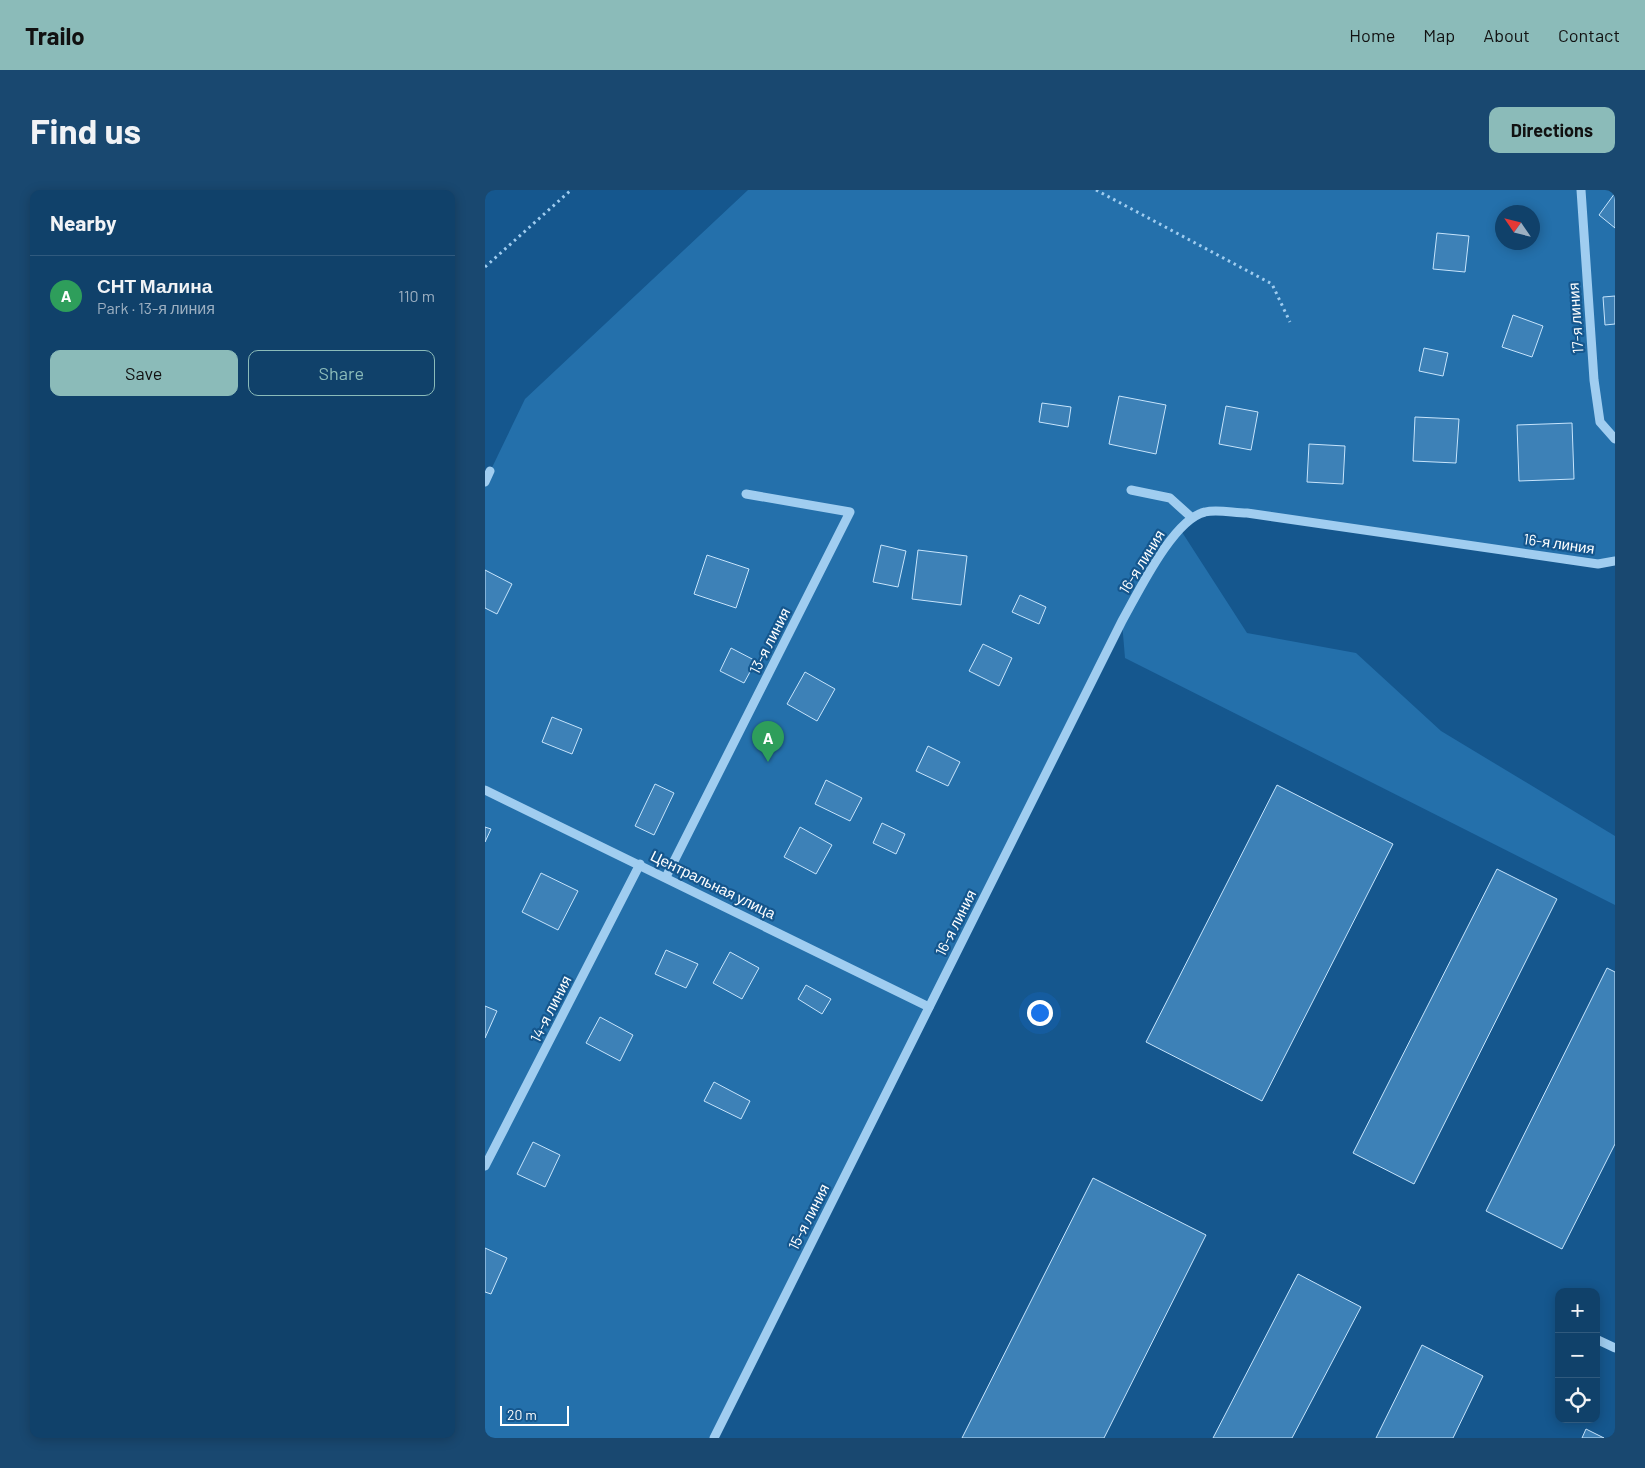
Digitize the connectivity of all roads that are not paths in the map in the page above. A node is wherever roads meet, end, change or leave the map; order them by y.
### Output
1 (1581, 190) edge
2 (1615, 439) edge
3 (490, 471) dead end
4 (485, 482) edge
5 (1131, 490) dead end
6 (745, 494) dead end
7 (1191, 518) junction
8 (1615, 561) edge
9 (485, 790) edge
10 (641, 864) junction
11 (666, 877) junction
12 (929, 1008) junction
13 (485, 1166) edge
14 (1600, 1341) edge
15 (1615, 1348) edge
16 (714, 1438) edge

1 - 2 street, 17-я линия
3 - 4 street
5 - 7 street
6 - 11 street, 13-я линия
7 - 8 street, 16-я линия
7 - 12 street, 16-я линия
9 - 10 street, Центральная улица
10 - 11 street, Центральная улица
10 - 13 street, 14-я линия
11 - 12 street, Центральная улица
12 - 16 street, 15-я линия
14 - 15 street

